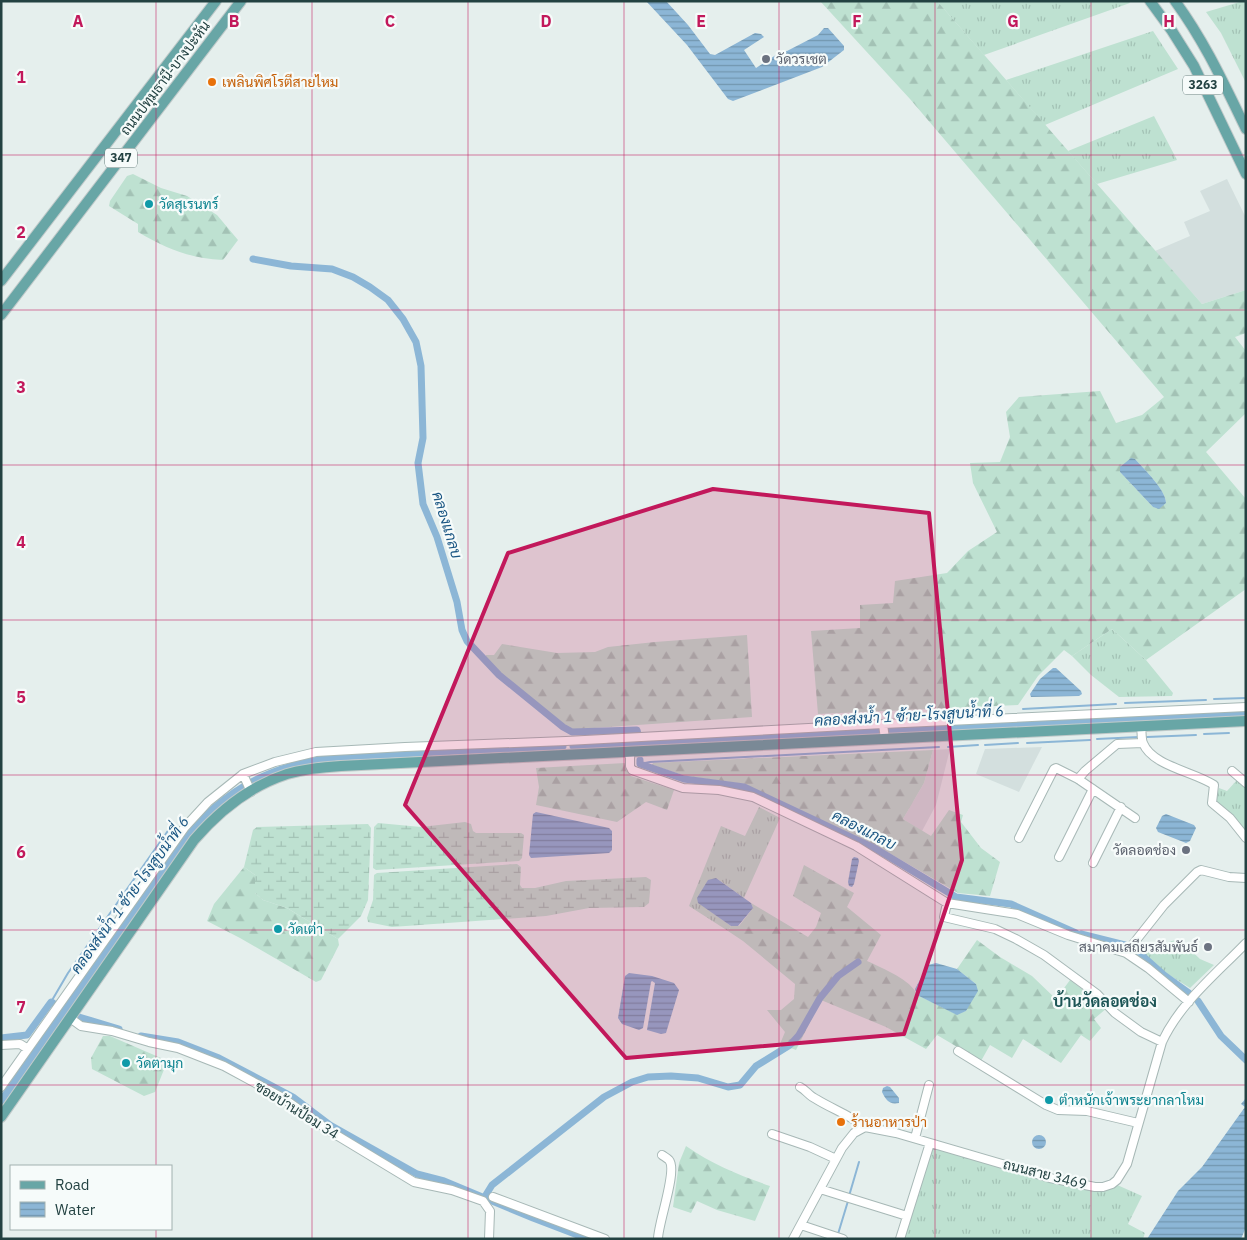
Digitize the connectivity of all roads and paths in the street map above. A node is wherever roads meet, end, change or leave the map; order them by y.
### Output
1 (216, 1) edge
2 (241, 1) edge
3 (1150, 1) edge
4 (1175, 1) edge
5 (1246, 130) edge
6 (1246, 174) edge
7 (1, 281) edge
8 (1, 315) edge
9 (1246, 707) edge
10 (1132, 721) junction
11 (1246, 722) edge
12 (884, 731) junction
13 (566, 741) junction
14 (1143, 743) junction
15 (478, 752) junction
16 (630, 752) junction
17 (572, 755) junction
18 (1232, 771) dead end
19 (1078, 779) junction
20 (247, 783) junction
21 (1246, 783) edge
22 (1093, 789) junction
23 (1121, 807) junction
24 (1135, 818) dead end
25 (1019, 838) dead end
26 (1246, 838) edge
27 (1059, 857) dead end
28 (1093, 863) dead end
29 (1246, 878) edge
30 (947, 903) junction
31 (1246, 943) edge
32 (1129, 949) junction
33 (1189, 1002) junction
34 (70, 1018) junction
35 (1162, 1042) junction
36 (1, 1044) edge
37 (28, 1049) junction
38 (958, 1051) dead end
39 (929, 1085) dead end
40 (1, 1086) edge
41 (800, 1087) dead end
42 (1, 1117) edge
43 (1138, 1123) junction
44 (865, 1127) junction
45 (772, 1134) dead end
46 (915, 1138) junction
47 (930, 1143) junction
48 (662, 1156) dead end
49 (836, 1159) junction
50 (820, 1189) junction
51 (493, 1197) dead end
52 (907, 1216) junction
53 (801, 1225) junction
54 (489, 1239) edge
55 (605, 1239) edge
56 (658, 1239) edge
57 (793, 1239) edge
58 (843, 1239) edge
59 (900, 1239) edge

1 - 7 main road, ถนนปทุมธานี-บางปะหัน / 347
2 - 8 main road, ถนนปทุมธานี-บางปะหัน / 347
3 - 6 main road, 3263
4 - 5 main road, 3263
9 - 10 street
10 - 11 main road
10 - 12 main road
10 - 12 street
10 - 14 street
12 - 13 street
12 - 16 main road
13 - 15 street
13 - 17 street
14 - 19 street
14 - 26 street
15 - 17 main road
15 - 20 main road
15 - 20 street
16 - 17 main road
16 - 30 street
18 - 21 street
19 - 22 street
19 - 25 street
20 - 34 main road
20 - 37 street
22 - 23 street
22 - 27 street
23 - 24 street
23 - 28 street
29 - 32 street
30 - 32 street
30 - 35 street
31 - 33 street, ถนนสาย 3469
32 - 33 street
33 - 35 street, ถนนสาย 3469
34 - 42 main road
34 - 54 street, ซอยบ้านป้อม 34
35 - 43 street, ถนนสาย 3469
36 - 37 street
37 - 40 street
38 - 43 street
39 - 46 street
41 - 44 street
43 - 47 street, ถนนสาย 3469
44 - 46 street, ถนนสาย 3469
44 - 49 street
45 - 49 street
46 - 47 street, ถนนสาย 3469
47 - 52 street
48 - 56 street
49 - 50 street
50 - 52 street
50 - 53 street
51 - 55 street
52 - 59 street
53 - 57 street
53 - 58 street

